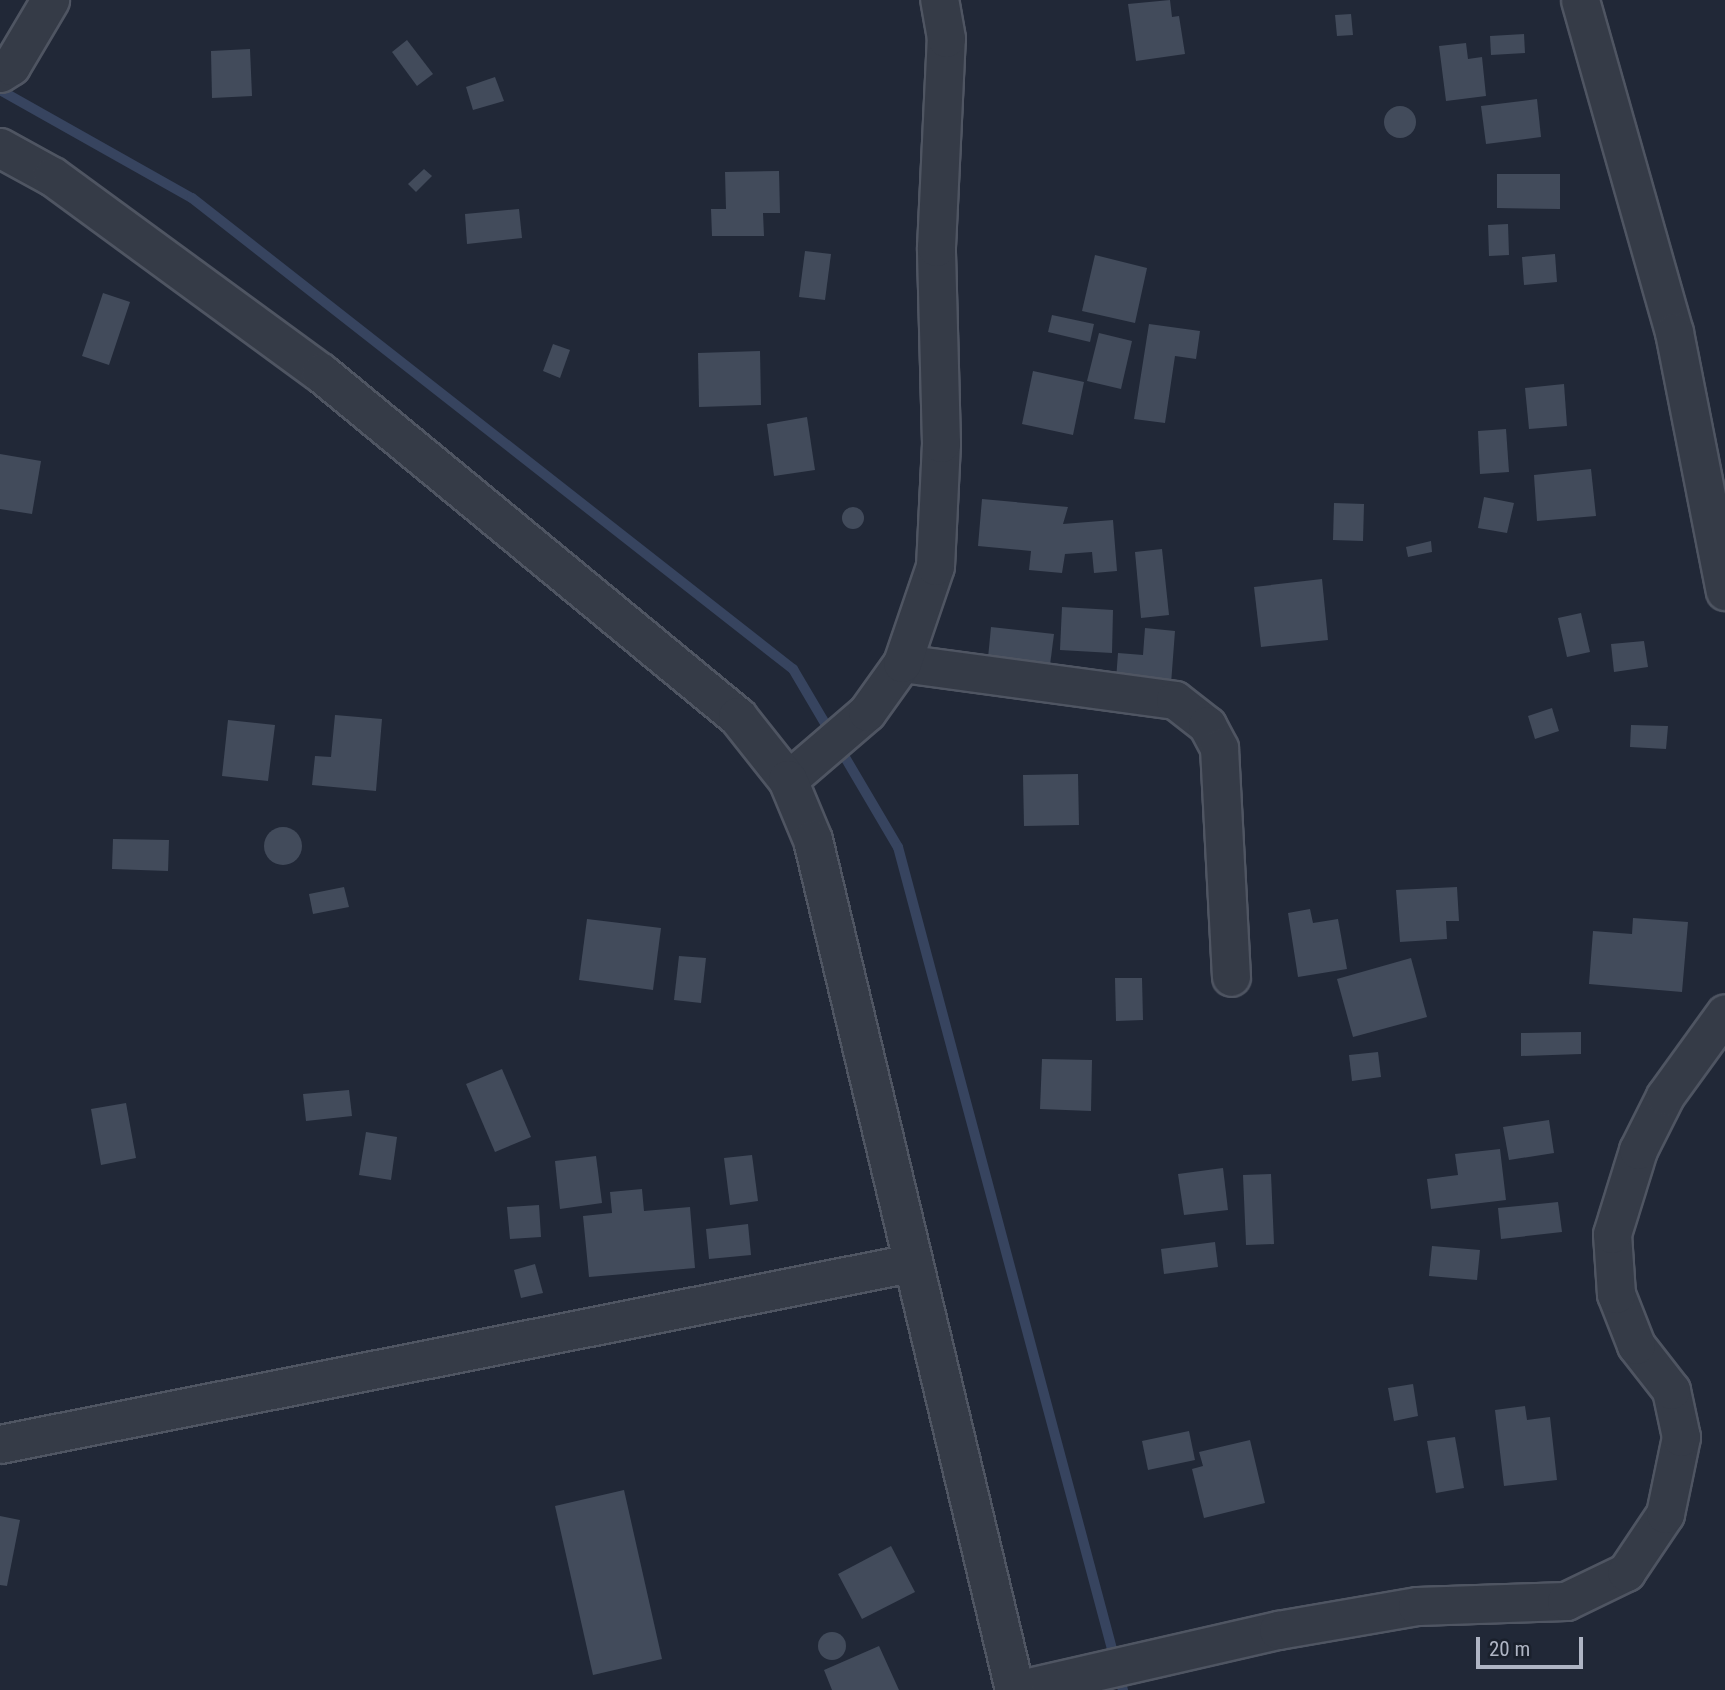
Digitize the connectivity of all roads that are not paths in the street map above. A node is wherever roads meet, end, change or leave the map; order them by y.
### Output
1 (50, 0) edge
2 (939, 0) edge
3 (1580, 0) edge
4 (5, 69) edge
5 (0, 148) edge
6 (1725, 591) edge
7 (902, 663) junction
8 (788, 780) junction
9 (1231, 977) dead end
10 (1725, 1013) edge
11 (911, 1263) junction
12 (0, 1444) edge
13 (1016, 1690) edge

1 - 4 street
2 - 7 street
3 - 6 street
5 - 8 street
7 - 8 street
7 - 9 street
8 - 11 street
10 - 13 street
11 - 12 street
11 - 13 street

